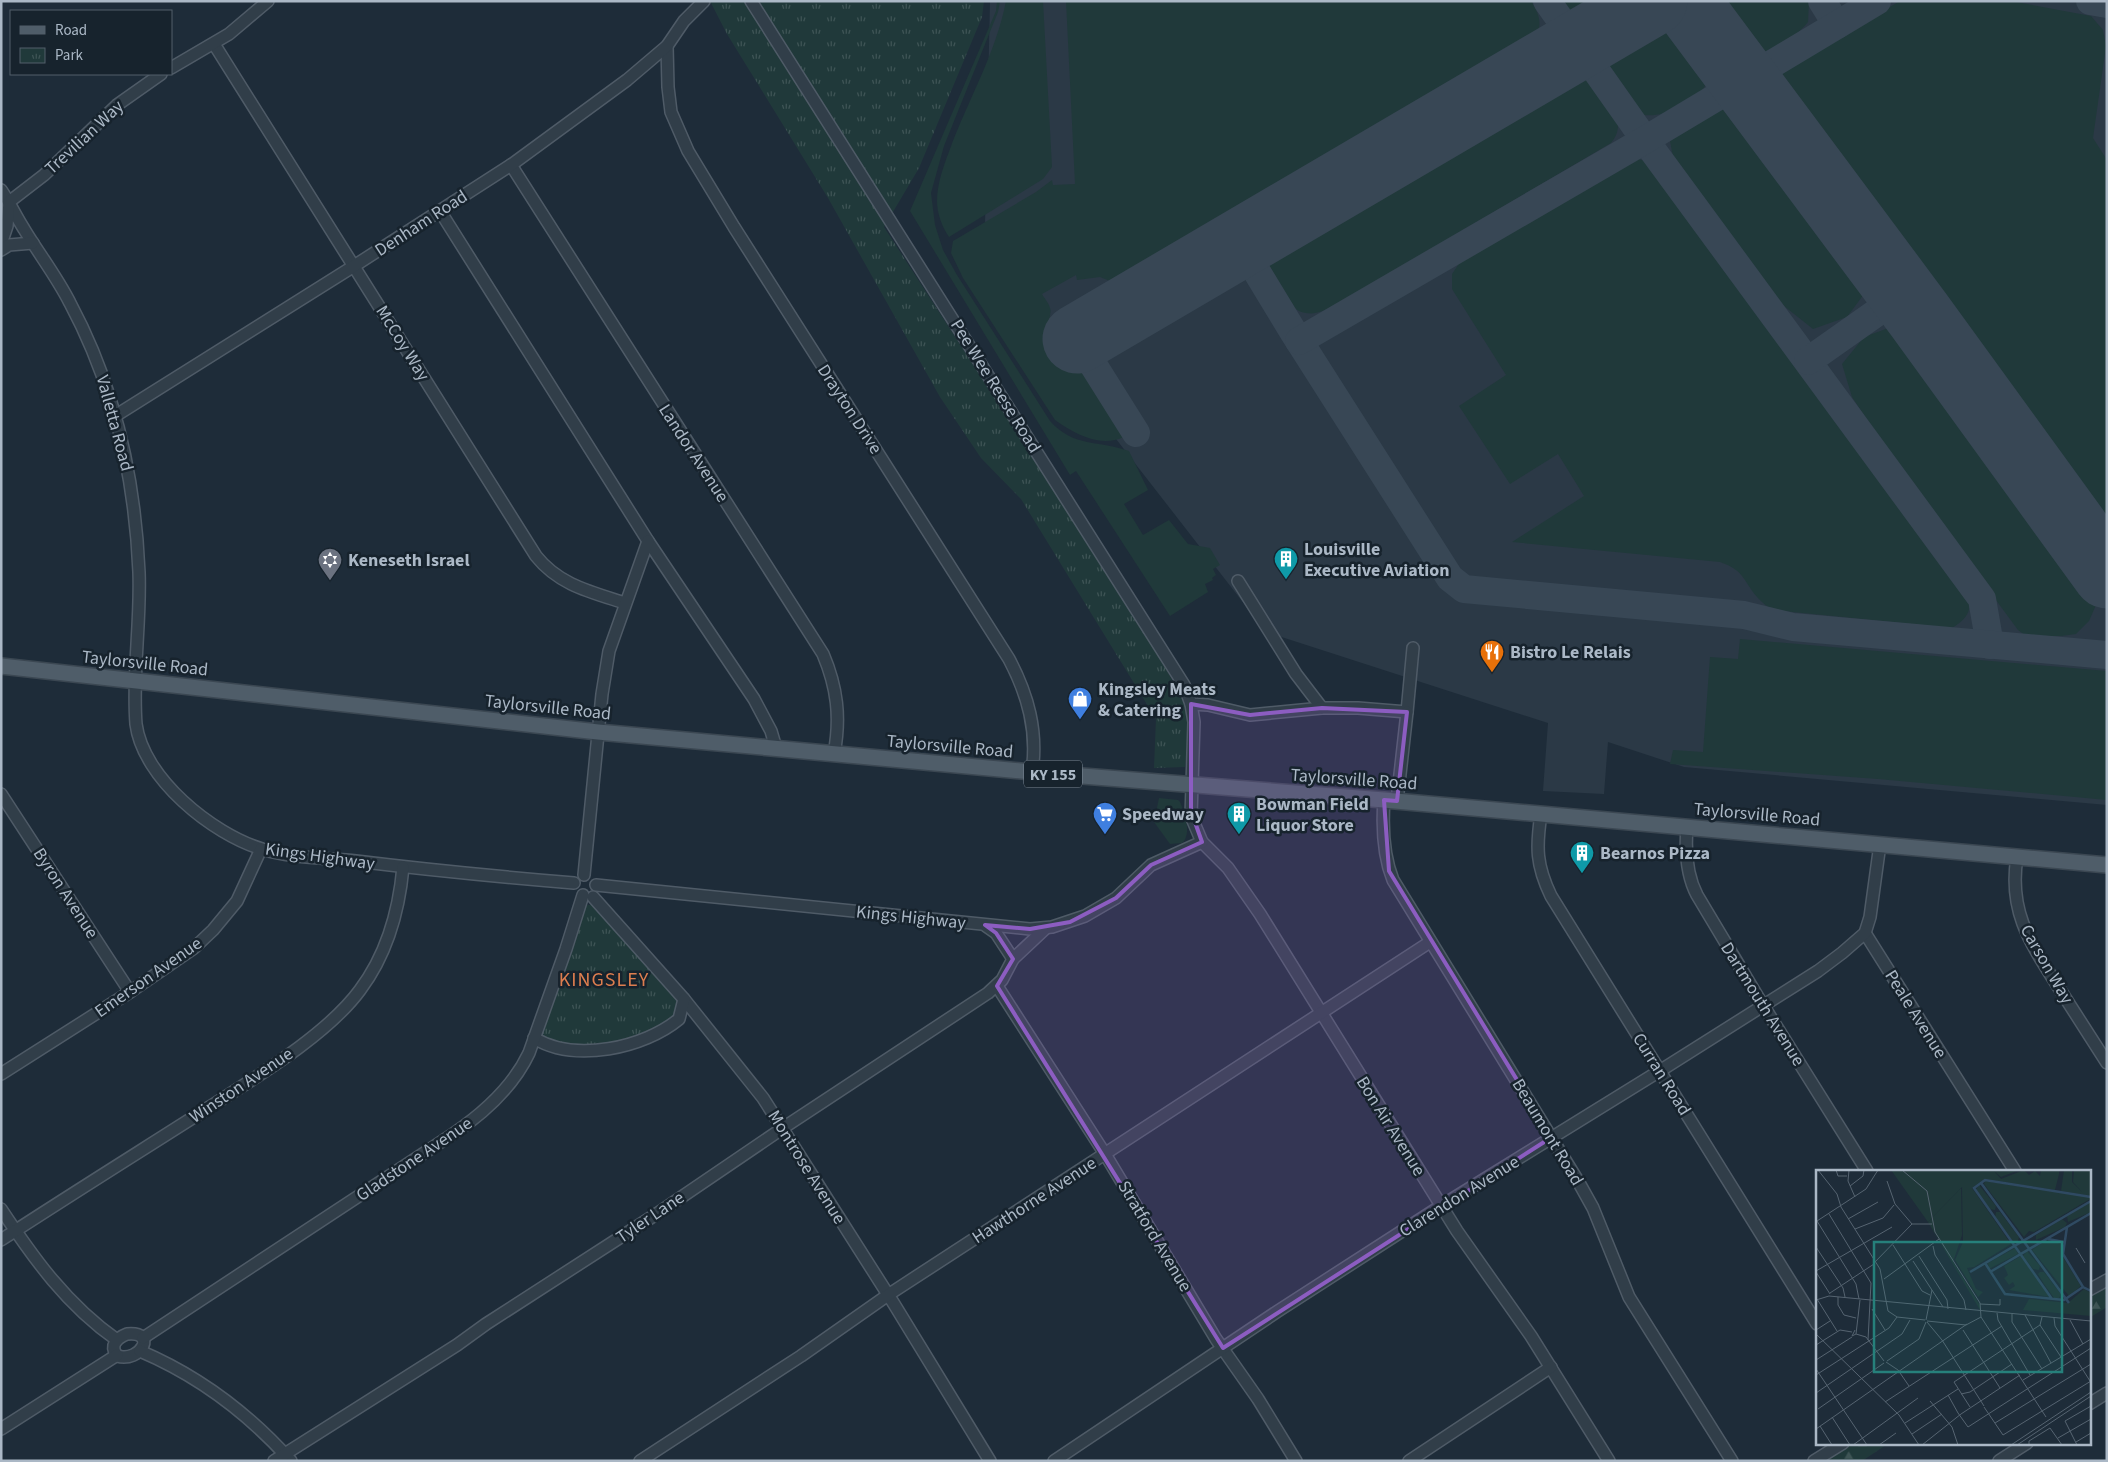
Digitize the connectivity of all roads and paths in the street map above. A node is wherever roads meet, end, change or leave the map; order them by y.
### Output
1 (268, 1) edge
2 (704, 1) edge
3 (751, 1) edge
4 (214, 44) junction
5 (667, 46) junction
6 (172, 67) edge
7 (160, 75) edge
8 (511, 165) junction
9 (1, 190) edge
10 (9, 202) junction
11 (440, 211) junction
12 (33, 243) junction
13 (1, 244) edge
14 (1, 250) edge
15 (354, 266) junction
16 (115, 416) junction
17 (648, 541) junction
18 (1238, 581) dead end
19 (625, 603) junction
20 (1413, 648) dead end
21 (1, 666) edge
22 (136, 681) junction
23 (1191, 704) junction
24 (1322, 708) junction
25 (1407, 712) junction
26 (598, 732) junction
27 (776, 748) junction
28 (834, 754) junction
29 (1032, 772) junction
30 (1193, 786) junction
31 (1, 794) edge
32 (1390, 800) junction
33 (1541, 814) junction
34 (1687, 827) junction
35 (1202, 842) junction
36 (1880, 844) junction
37 (261, 849) junction
38 (2017, 856) junction
39 (2107, 865) edge
40 (403, 867) junction
41 (584, 875) junction
42 (574, 883) junction
43 (590, 892) junction
44 (985, 925) junction
45 (1046, 928) junction
46 (1865, 933) junction
47 (1430, 942) junction
48 (1013, 959) junction
49 (997, 986) junction
50 (130, 992) junction
51 (684, 999) junction
52 (1763, 1005) junction
53 (1322, 1012) junction
54 (679, 1019) junction
55 (702, 1020) junction
56 (534, 1038) junction
57 (2107, 1063) edge
58 (1660, 1071) junction
59 (1, 1074) edge
60 (783, 1128) junction
61 (1552, 1137) junction
62 (1106, 1154) junction
63 (1866, 1170) edge
64 (2014, 1170) edge
65 (1441, 1206) junction
66 (1, 1209) edge
67 (16, 1231) junction
68 (1, 1240) edge
69 (2107, 1280) edge
70 (2090, 1289) edge
71 (888, 1295) junction
72 (1816, 1322) edge
73 (143, 1338) junction
74 (117, 1340) junction
75 (1224, 1348) junction
76 (140, 1351) junction
77 (117, 1355) junction
78 (1550, 1367) junction
79 (2107, 1394) edge
80 (2090, 1403) edge
81 (1, 1429) edge
82 (1841, 1444) edge
83 (2025, 1444) edge
84 (288, 1457) edge
85 (274, 1461) edge
86 (640, 1461) edge
87 (990, 1461) edge
88 (1054, 1461) edge
89 (1296, 1461) edge
90 (1409, 1461) edge
91 (1609, 1461) edge
92 (1732, 1461) edge
93 (1814, 1461) edge
94 (1999, 1461) edge

1 - 4 street
2 - 5 street, Denham Road
3 - 23 street, Pee Wee Reese Road
4 - 6 street
4 - 15 street, McCoy Way
5 - 8 street, Denham Road
5 - 29 street, Drayton Drive
7 - 10 street, Trevilian Way
8 - 11 street, Denham Road
8 - 28 street, Landor Avenue
9 - 10 street, Valletta Road
10 - 12 street, Valletta Road
10 - 13 street
11 - 15 street, Denham Road
11 - 17 street
12 - 14 street
12 - 16 street, Valletta Road
15 - 16 street, Denham Road
15 - 19 street, McCoy Way
16 - 22 street, Valletta Road
17 - 19 street
17 - 27 street
18 - 24 street
19 - 26 street
20 - 25 street, Beaumont Road
21 - 22 main road, Taylorsville Road / KY 155
22 - 26 main road, Taylorsville Road / KY 155
22 - 37 street, Kings Highway
23 - 24 street
23 - 30 street, Pee Wee Reese Road
24 - 25 street
25 - 32 street, Beaumont Road
26 - 27 main road, Taylorsville Road / KY 155
26 - 41 street
27 - 28 main road, Taylorsville Road / KY 155
28 - 29 main road, Taylorsville Road / KY 155
29 - 30 main road, Taylorsville Road / KY 155
30 - 32 main road, Taylorsville Road / KY 155
30 - 35 street, Bon Air Avenue
31 - 50 street, Byron Avenue
32 - 33 main road, Taylorsville Road / KY 155
32 - 47 street, Beaumont Road
33 - 34 main road, Taylorsville Road / KY 155
33 - 58 street, Curran Road
34 - 36 main road, Taylorsville Road / KY 155
34 - 52 street, Dartmouth Avenue
35 - 45 street, Kings Highway
35 - 53 street, Bon Air Avenue
36 - 38 main road, Taylorsville Road / KY 155
36 - 46 street
37 - 40 street, Kings Highway
37 - 50 street, Emerson Avenue
38 - 39 main road, Taylorsville Road / KY 155
38 - 57 street, Carson Way
40 - 42 street, Kings Highway
40 - 67 street, Winston Avenue
41 - 42 street
41 - 43 street
42 - 43 street
43 - 44 street, Kings Highway
43 - 51 street, Montrose Avenue
43 - 56 street, Gladstone Avenue
44 - 45 street, Kings Highway
44 - 48 street
45 - 48 street, Tyler Lane
46 - 52 street, Clarendon Avenue
46 - 64 street, Peale Avenue
47 - 53 street, Hawthorne Avenue
47 - 61 street, Beaumont Road
48 - 49 street, Tyler Lane
49 - 60 street, Tyler Lane
49 - 62 street, Stratford Avenue
50 - 59 street, Emerson Avenue
51 - 54 street
51 - 55 street, Montrose Avenue
52 - 58 street, Clarendon Avenue
52 - 63 street, Dartmouth Avenue
53 - 62 street, Hawthorne Avenue
53 - 65 street, Bon Air Avenue
54 - 55 street
54 - 56 street
55 - 60 street, Montrose Avenue
56 - 73 street, Gladstone Avenue
58 - 61 street, Clarendon Avenue
58 - 72 street, Curran Road
60 - 71 street, Montrose Avenue
60 - 84 street, Tyler Lane
61 - 65 street, Clarendon Avenue
61 - 92 street, Beaumont Road
62 - 71 street, Hawthorne Avenue
62 - 75 street, Stratford Avenue
65 - 75 street, Clarendon Avenue
65 - 78 street, Bon Air Avenue
66 - 67 street
67 - 68 street, Winston Avenue
67 - 74 street
69 - 70 street
71 - 86 street, Hawthorne Avenue
71 - 87 street, Montrose Avenue
73 - 74 street
73 - 76 street
74 - 77 street
75 - 88 street, Clarendon Avenue
75 - 89 street, Stratford Avenue
76 - 77 street
76 - 84 street
77 - 81 street
78 - 90 street
78 - 91 street, Bon Air Avenue
79 - 80 street
82 - 93 street
83 - 94 street
84 - 85 street, Tyler Lane

